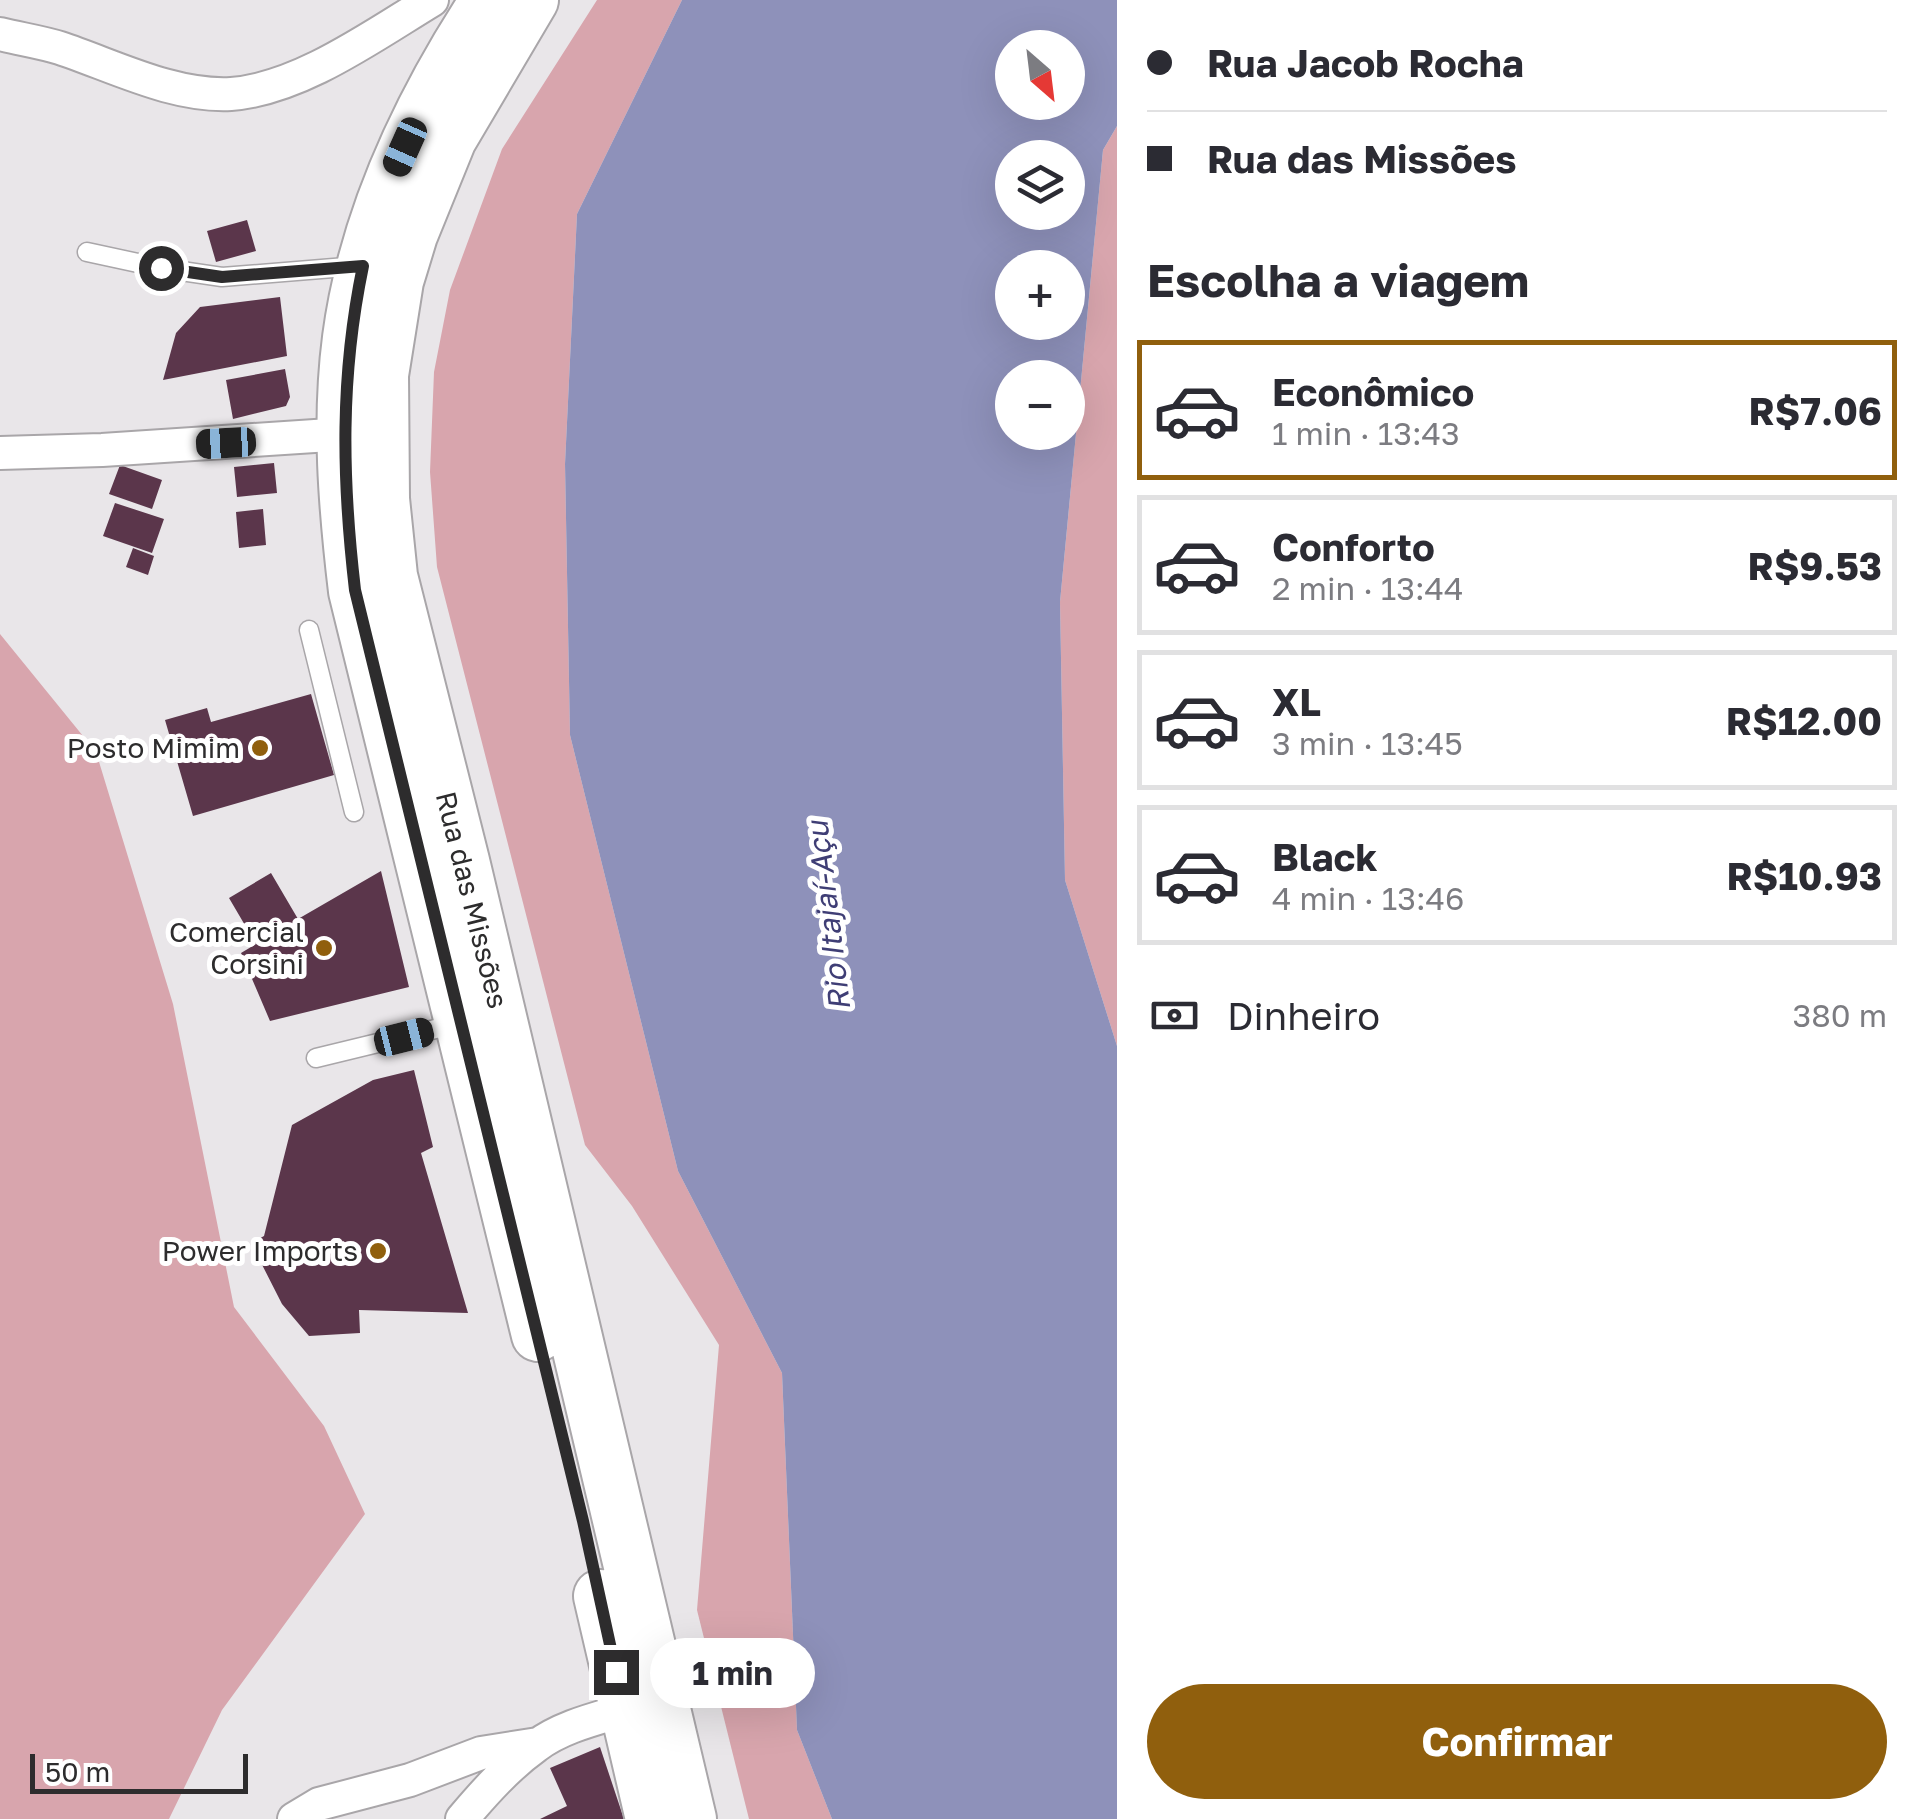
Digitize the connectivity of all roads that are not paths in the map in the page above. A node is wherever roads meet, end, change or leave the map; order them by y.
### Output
1 (432, 0) edge
2 (487, 0) edge
3 (532, 0) edge
4 (0, 34) edge
5 (86, 252) dead end
6 (363, 266) junction
7 (345, 434) junction
8 (0, 453) edge
9 (309, 630) dead end
10 (354, 812) dead end
11 (461, 1023) junction
12 (316, 1058) dead end
13 (624, 1710) junction
14 (538, 1744) junction
15 (294, 1819) edge
16 (462, 1819) edge
17 (652, 1819) edge
18 (690, 1819) edge

1 - 4 street
2 - 6 main road, Rua das Missões
3 - 18 main road, Rua das Missões
5 - 6 lane
6 - 7 main road, Rua das Missões
7 - 8 street
7 - 11 main road, Rua das Missões
9 - 10 lane
11 - 12 lane
11 - 13 main road, Rua das Missões
13 - 14 street
13 - 17 main road, Rua das Missões
14 - 15 street
14 - 16 street

